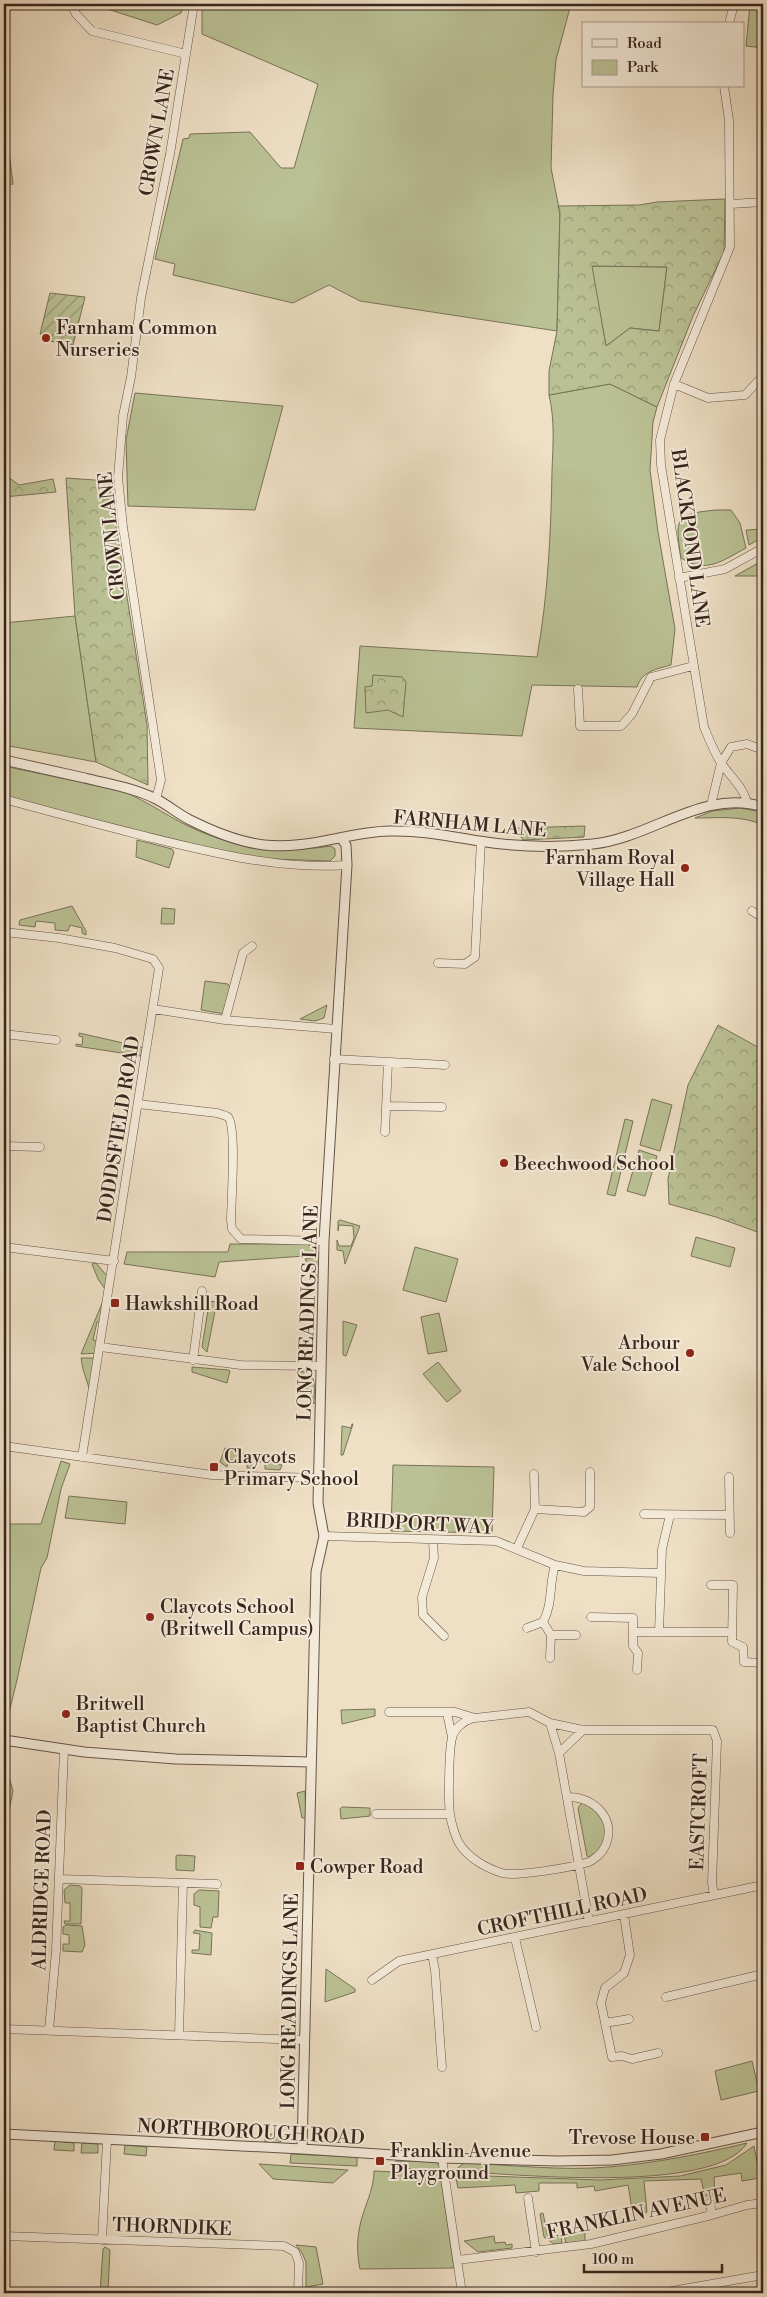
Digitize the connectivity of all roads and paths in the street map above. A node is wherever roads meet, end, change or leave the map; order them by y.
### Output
1 (71, 4) edge
2 (194, 4) edge
3 (734, 4) edge
4 (730, 22) edge
5 (186, 54) junction
6 (724, 88) edge
7 (763, 202) edge
8 (731, 204) junction
9 (759, 380) dead end
10 (674, 384) junction
11 (762, 552) edge
12 (679, 578) junction
13 (693, 666) junction
14 (578, 689) dead end
15 (763, 750) edge
16 (4, 760) edge
17 (721, 763) junction
18 (156, 799) junction
19 (4, 800) edge
20 (748, 802) junction
21 (711, 805) junction
22 (763, 807) edge
23 (342, 838) junction
24 (481, 841) junction
25 (346, 865) junction
26 (752, 911) dead end
27 (763, 918) edge
28 (4, 932) edge
29 (252, 946) dead end
30 (438, 963) dead end
31 (153, 1009) junction
32 (225, 1020) junction
33 (336, 1029) junction
34 (4, 1034) edge
35 (56, 1040) dead end
36 (334, 1059) junction
37 (388, 1062) junction
38 (445, 1066) dead end
39 (138, 1104) junction
40 (386, 1106) junction
41 (442, 1107) dead end
42 (385, 1132) dead end
43 (4, 1146) edge
44 (40, 1147) dead end
45 (324, 1241) junction
46 (4, 1247) edge
47 (114, 1260) junction
48 (202, 1291) dead end
49 (100, 1347) junction
50 (193, 1360) junction
51 (321, 1366) junction
52 (4, 1446) edge
53 (82, 1457) junction
54 (590, 1472) dead end
55 (534, 1474) dead end
56 (729, 1477) dead end
57 (319, 1478) junction
58 (535, 1509) junction
59 (644, 1514) dead end
60 (670, 1515) junction
61 (729, 1515) junction
62 (730, 1533) dead end
63 (324, 1536) junction
64 (433, 1541) junction
65 (518, 1548) junction
66 (555, 1565) junction
67 (660, 1573) junction
68 (711, 1585) dead end
69 (591, 1617) dead end
70 (442, 1622) dead end
71 (543, 1622) junction
72 (436, 1628) junction
73 (527, 1628) dead end
74 (633, 1632) junction
75 (659, 1632) junction
76 (732, 1632) junction
77 (551, 1635) junction
78 (576, 1635) dead end
79 (444, 1636) dead end
80 (550, 1658) dead end
81 (763, 1663) edge
82 (637, 1670) dead end
83 (389, 1712) dead end
84 (447, 1713) junction
85 (475, 1718) junction
86 (550, 1723) junction
87 (583, 1730) junction
88 (452, 1737) junction
89 (4, 1740) edge
90 (64, 1750) junction
91 (559, 1753) junction
92 (311, 1762) junction
93 (567, 1797) junction
94 (376, 1814) dead end
95 (450, 1814) junction
96 (579, 1864) junction
97 (59, 1879) junction
98 (183, 1884) junction
99 (217, 1884) dead end
100 (763, 1884) edge
101 (714, 1895) junction
102 (624, 1915) junction
103 (589, 1922) junction
104 (514, 1938) junction
105 (432, 1954) junction
106 (763, 1974) edge
107 (372, 1980) dead end
108 (666, 1997) dead end
109 (629, 2019) dead end
110 (605, 2024) junction
111 (536, 2027) dead end
112 (4, 2029) edge
113 (49, 2030) junction
114 (179, 2035) junction
115 (304, 2040) junction
116 (658, 2053) dead end
117 (442, 2067) dead end
118 (763, 2132) edge
119 (4, 2134) edge
120 (107, 2140) junction
121 (302, 2149) junction
122 (442, 2158) junction
123 (528, 2198) dead end
124 (710, 2203) dead end
125 (763, 2203) edge
126 (712, 2215) junction
127 (641, 2221) dead end
128 (643, 2231) junction
129 (4, 2236) edge
130 (102, 2240) junction
131 (536, 2252) junction
132 (457, 2260) junction
133 (763, 2275) edge
134 (298, 2293) edge
135 (462, 2293) edge
136 (660, 2293) edge

1 - 5 street
2 - 5 street, CROWN LANE
3 - 4 street
5 - 18 street, CROWN LANE
6 - 8 street, BLACKPOND LANE
7 - 8 street
8 - 10 street, BLACKPOND LANE
9 - 10 street
10 - 12 street, BLACKPOND LANE
11 - 12 street
12 - 13 street, BLACKPOND LANE
13 - 14 street
13 - 17 street, BLACKPOND LANE
15 - 17 street
16 - 18 street, FARNHAM LANE
17 - 20 street, BLACKPOND LANE
17 - 21 street
18 - 23 street, FARNHAM LANE
19 - 25 street
20 - 21 street, FARNHAM LANE
20 - 22 street, FARNHAM LANE
21 - 24 street, FARNHAM LANE
23 - 24 street, FARNHAM LANE
23 - 25 street, LONG READINGS LANE
24 - 30 street
25 - 33 street, LONG READINGS LANE
26 - 27 street
28 - 31 street, DODDSFIELD ROAD
29 - 32 street
31 - 32 street
31 - 39 street, DODDSFIELD ROAD
32 - 33 street
33 - 36 street, LONG READINGS LANE
34 - 35 street
36 - 37 street
36 - 45 street, LONG READINGS LANE
37 - 38 street
37 - 40 street
39 - 45 street
39 - 47 street, DODDSFIELD ROAD
40 - 41 street
40 - 42 street
43 - 44 street
45 - 51 street, LONG READINGS LANE
46 - 47 street
47 - 49 street, DODDSFIELD ROAD
48 - 50 street
49 - 50 street
49 - 53 street, DODDSFIELD ROAD
50 - 51 street
51 - 57 street, LONG READINGS LANE
52 - 53 street
53 - 57 street
54 - 58 street
55 - 58 street
56 - 61 street
57 - 63 street, LONG READINGS LANE
58 - 65 street
59 - 60 street
60 - 61 street
60 - 67 street
61 - 62 street
63 - 64 street, BRIDPORT WAY
63 - 92 street, LONG READINGS LANE
64 - 65 street, BRIDPORT WAY
64 - 72 street
65 - 66 street, BRIDPORT WAY
66 - 67 street, BRIDPORT WAY
66 - 71 street
67 - 75 street
68 - 76 street
69 - 74 street
70 - 72 street
71 - 73 street
71 - 77 street
72 - 79 street
74 - 75 street
74 - 82 street
75 - 76 street
76 - 81 street
77 - 78 street
77 - 80 street
83 - 84 street
84 - 85 street
84 - 88 street
85 - 86 street
85 - 88 street
86 - 87 street
86 - 91 street
87 - 91 street
87 - 101 street, EASTCROFT
88 - 95 street
89 - 90 street
90 - 92 street
90 - 97 street, ALDRIDGE ROAD
91 - 93 street
92 - 115 street, LONG READINGS LANE
93 - 96 street
93 - 96 street
94 - 95 street
95 - 96 street
96 - 103 street
97 - 98 street
97 - 113 street, ALDRIDGE ROAD
98 - 99 street
98 - 114 street
100 - 101 street, CROFTHILL ROAD
101 - 102 street, CROFTHILL ROAD
102 - 103 street, CROFTHILL ROAD
102 - 110 street
103 - 104 street, CROFTHILL ROAD
104 - 105 street, CROFTHILL ROAD
104 - 111 street
105 - 107 street, CROFTHILL ROAD
105 - 117 street
106 - 108 street
109 - 110 street
110 - 116 street
112 - 113 street
113 - 114 street
114 - 115 street
115 - 121 street, LONG READINGS LANE
118 - 122 street, NORTHBOROUGH ROAD
119 - 120 street, NORTHBOROUGH ROAD
120 - 121 street, NORTHBOROUGH ROAD
120 - 130 street
121 - 122 street, NORTHBOROUGH ROAD
122 - 132 street
123 - 131 street
124 - 126 street
125 - 126 street, FRANKLIN AVENUE
126 - 128 street, FRANKLIN AVENUE
127 - 128 street
128 - 131 street, FRANKLIN AVENUE
129 - 130 street, THORNDIKE
130 - 134 street, THORNDIKE
131 - 132 street, FRANKLIN AVENUE
132 - 135 street
133 - 136 street

